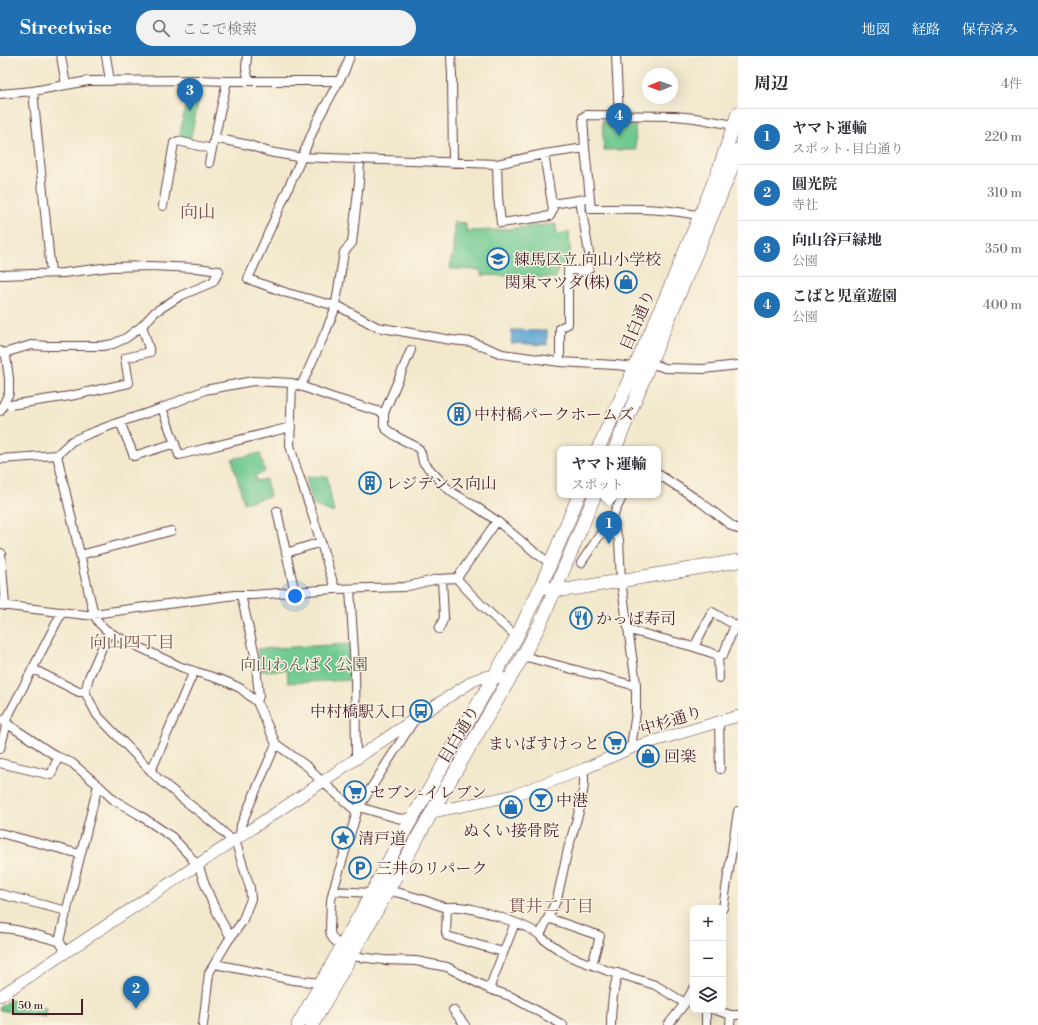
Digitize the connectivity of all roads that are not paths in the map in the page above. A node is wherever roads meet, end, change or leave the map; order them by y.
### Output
1 (60, 56) edge
2 (106, 56) edge
3 (247, 56) edge
4 (350, 56) edge
5 (451, 56) edge
6 (616, 56) edge
7 (110, 81) junction
8 (227, 81) junction
9 (250, 81) junction
10 (339, 81) junction
11 (66, 85) junction
12 (33, 91) junction
13 (0, 94) edge
14 (619, 115) junction
15 (736, 119) edge
16 (214, 138) junction
17 (585, 148) junction
18 (212, 149) junction
19 (738, 150) edge
20 (544, 154) junction
21 (302, 157) junction
22 (360, 160) junction
23 (209, 163) dead end
24 (453, 163) junction
25 (497, 164) junction
26 (590, 198) junction
27 (580, 200) junction
28 (552, 204) junction
29 (163, 206) dead end
30 (700, 216) junction
31 (51, 273) junction
32 (0, 275) edge
33 (336, 306) junction
34 (142, 326) junction
35 (410, 350) dead end
36 (2, 352) edge
37 (560, 362) junction
38 (650, 363) junction
39 (738, 365) edge
40 (635, 367) junction
41 (292, 382) junction
42 (301, 386) junction
43 (5, 402) junction
44 (162, 408) junction
45 (0, 410) edge
46 (384, 413) junction
47 (120, 422) junction
48 (291, 427) junction
49 (175, 443) junction
50 (600, 444) edge
51 (618, 446) edge
52 (57, 455) junction
53 (0, 459) edge
54 (661, 476) edge
55 (578, 498) edge
56 (594, 498) edge
57 (622, 498) edge
58 (277, 511) dead end
59 (610, 520) junction
60 (497, 521) junction
61 (738, 530) edge
62 (171, 531) dead end
63 (321, 542) junction
64 (1, 553) dead end
65 (286, 553) junction
66 (80, 554) junction
67 (738, 561) edge
68 (550, 563) junction
69 (581, 563) dead end
70 (457, 578) junction
71 (442, 579) junction
72 (621, 581) junction
73 (541, 586) junction
74 (350, 589) junction
75 (335, 590) junction
76 (555, 590) junction
77 (295, 593) junction
78 (241, 595) junction
79 (2, 605) edge
80 (62, 612) junction
81 (94, 615) junction
82 (439, 629) dead end
83 (629, 630) junction
84 (108, 632) junction
85 (517, 636) junction
86 (694, 647) junction
87 (718, 655) junction
88 (523, 656) junction
89 (33, 669) junction
90 (194, 671) junction
91 (494, 676) junction
92 (719, 678) dead end
93 (509, 680) junction
94 (636, 686) junction
95 (85, 692) junction
96 (257, 702) junction
97 (738, 716) edge
98 (416, 718) junction
99 (4, 722) edge
100 (719, 722) junction
101 (276, 744) junction
102 (631, 748) junction
103 (0, 749) edge
104 (58, 757) junction
105 (356, 759) junction
106 (0, 763) edge
107 (584, 769) junction
108 (720, 769) dead end
109 (152, 771) junction
110 (322, 782) junction
111 (98, 785) junction
112 (358, 809) junction
113 (738, 811) edge
114 (432, 812) junction
115 (414, 816) junction
116 (0, 833) edge
117 (736, 835) edge
118 (236, 839) junction
119 (80, 854) junction
120 (198, 864) junction
121 (333, 891) junction
122 (388, 891) junction
123 (372, 893) junction
124 (0, 894) edge
125 (723, 905) edge
126 (447, 907) junction
127 (67, 911) junction
128 (548, 918) junction
129 (515, 923) junction
130 (0, 928) edge
131 (540, 936) junction
132 (231, 937) junction
133 (60, 941) junction
134 (347, 951) junction
135 (66, 952) junction
136 (503, 952) junction
137 (215, 964) junction
138 (592, 965) junction
139 (618, 973) junction
140 (321, 983) junction
141 (489, 989) junction
142 (0, 996) edge
143 (688, 1003) edge
144 (453, 1010) dead end
145 (706, 1013) edge
146 (734, 1015) edge
147 (202, 1025) edge
148 (298, 1025) edge
149 (312, 1025) edge
150 (465, 1025) edge
151 (564, 1025) edge
152 (611, 1025) edge
153 (668, 1025) edge
154 (706, 1025) edge
155 (730, 1025) edge

1 - 11 street
2 - 7 street
3 - 9 street
4 - 10 street
5 - 24 street
6 - 14 street
7 - 8 street
7 - 11 street
8 - 9 street
8 - 16 street
9 - 10 street
10 - 21 street
11 - 12 street
12 - 13 street
12 - 31 street
14 - 15 street
14 - 17 street
15 - 30 main road, 目白通り
16 - 18 street
16 - 21 street
17 - 20 street
17 - 26 street
18 - 23 street
18 - 29 street
19 - 38 main road, 目白通り
20 - 25 street
20 - 28 street
21 - 22 street
21 - 33 street
22 - 24 street
22 - 33 street
24 - 25 street
25 - 28 street
26 - 27 street
26 - 30 street
27 - 28 street
27 - 37 street
30 - 40 main road, 目白通り
31 - 32 street
31 - 34 street
33 - 37 street
33 - 42 street
34 - 36 street
34 - 43 street
35 - 46 street
36 - 43 street
37 - 40 street
38 - 39 street
38 - 51 main road, 目白通り
40 - 50 main road, 目白通り
41 - 42 street
41 - 44 street
41 - 48 street
42 - 46 street
43 - 45 street
44 - 47 street
44 - 49 street
46 - 60 street
47 - 49 street
47 - 52 street
48 - 49 street
48 - 63 street
52 - 53 street
52 - 66 street
54 - 61 street
55 - 68 main road, 目白通り
56 - 76 main road, 目白通り
57 - 59 street
58 - 65 street
59 - 69 street
59 - 72 street
60 - 68 street
60 - 70 street
62 - 66 street
63 - 65 street
63 - 75 street
64 - 79 street
65 - 77 street
66 - 81 street
67 - 72 main road
68 - 73 main road, 目白通り
70 - 71 street
70 - 85 street
71 - 74 street
71 - 82 street
72 - 76 main road
72 - 83 street
73 - 76 main road
73 - 85 main road, 目白通り
74 - 75 street
74 - 105 street
75 - 77 street
76 - 88 main road, 目白通り
77 - 78 street
78 - 81 street
78 - 96 street
79 - 80 street
80 - 81 street
80 - 89 street
81 - 84 street
83 - 86 street
83 - 94 street
84 - 90 street
84 - 95 street
85 - 91 main road, 目白通り
86 - 87 street
86 - 87 street
87 - 92 street
88 - 93 main road, 目白通り
88 - 94 street
89 - 95 street
89 - 99 street
90 - 96 street
90 - 109 street
91 - 93 street
91 - 98 street
91 - 115 main road, 目白通り
93 - 114 main road, 目白通り
94 - 102 street
95 - 109 street
96 - 101 street
97 - 100 street, 中杉通り
98 - 105 street
98 - 112 street
99 - 103 street
99 - 104 street
100 - 102 street, 中杉通り
100 - 108 street
101 - 110 street
101 - 118 street
102 - 107 street, 中杉通り
104 - 106 street
104 - 111 street
105 - 110 street
107 - 114 street, 中杉通り
107 - 128 street
109 - 118 street
110 - 112 street
110 - 118 street
111 - 119 street
111 - 120 street
112 - 115 street
112 - 121 street
113 - 117 street
114 - 115 street
114 - 122 main road, 目白通り
115 - 123 main road, 目白通り
116 - 119 street
117 - 125 street
118 - 120 street
118 - 132 street
119 - 127 street
120 - 132 street
120 - 135 street
121 - 123 street
121 - 134 street
122 - 126 street
122 - 134 main road, 目白通り
123 - 134 main road, 目白通り
124 - 127 street
126 - 129 street
126 - 136 street
127 - 133 street
128 - 131 street
128 - 138 street
129 - 131 street
129 - 136 street
130 - 133 street
131 - 138 street
132 - 137 street
133 - 135 street
134 - 140 main road, 目白通り
134 - 141 street
134 - 149 main road, 目白通り
135 - 142 street
136 - 141 street
137 - 140 street
137 - 147 street
138 - 139 street
139 - 143 street
139 - 152 street
140 - 148 main road, 目白通り
141 - 151 street
143 - 153 street
144 - 150 street
145 - 154 street
146 - 155 street

